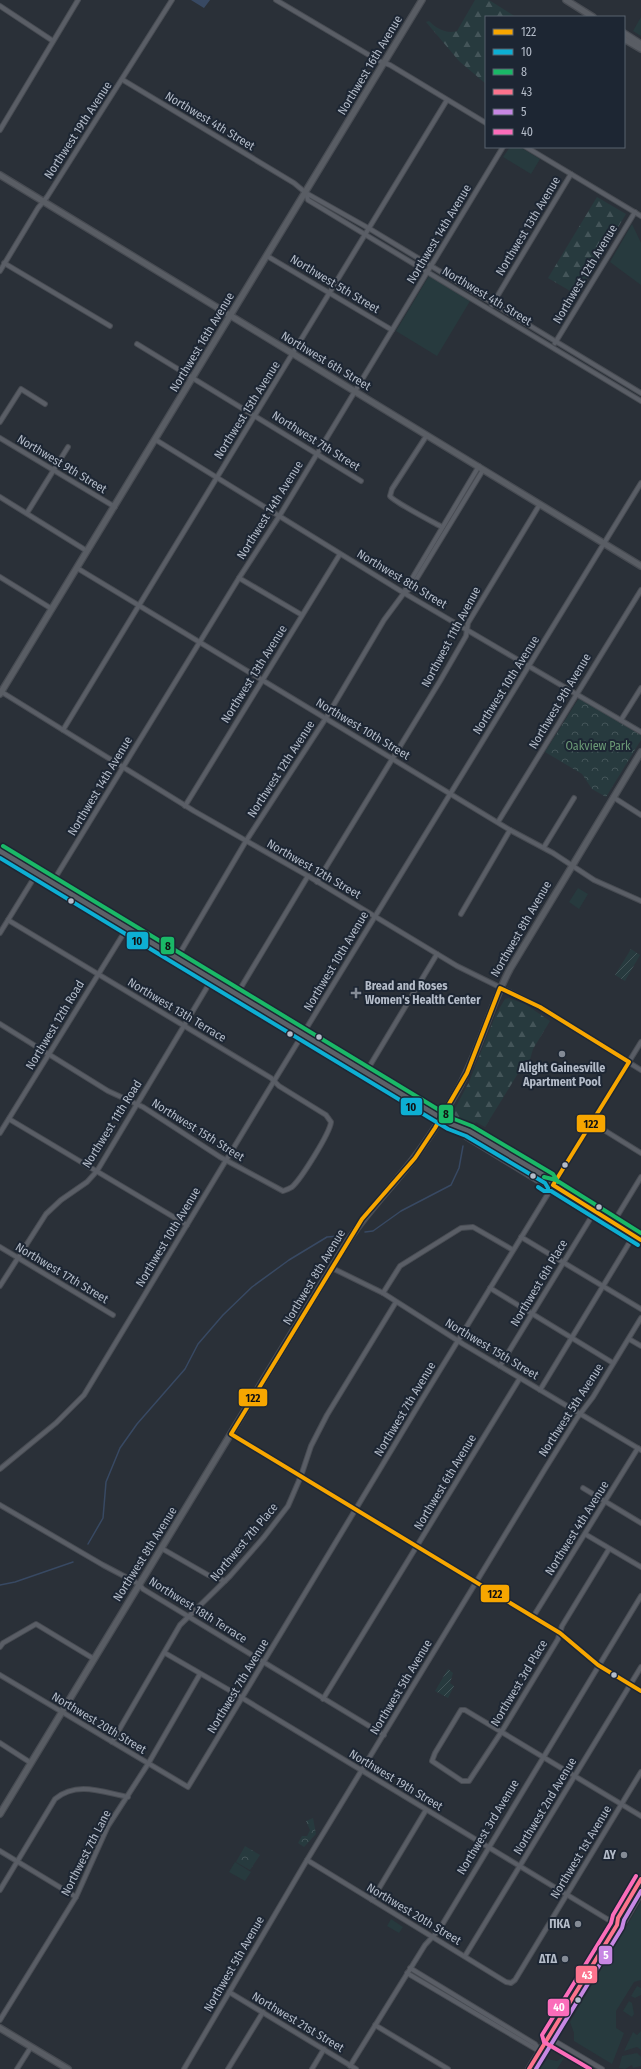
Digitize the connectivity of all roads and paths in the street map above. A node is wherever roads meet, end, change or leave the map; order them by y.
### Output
1 (3, 0) edge
2 (78, 0) edge
3 (172, 0) edge
4 (276, 0) edge
5 (422, 0) edge
6 (566, 0) edge
7 (0, 5) edge
8 (585, 15) edge
9 (625, 34) edge
10 (625, 40) edge
11 (53, 41) junction
12 (641, 44) edge
13 (641, 49) edge
14 (383, 63) junction
15 (122, 80) junction
16 (447, 100) junction
17 (485, 122) edge
18 (0, 130) edge
19 (502, 148) edge
20 (528, 148) edge
21 (571, 174) junction
22 (0, 175) edge
23 (306, 193) junction
24 (44, 202) junction
25 (635, 212) junction
26 (641, 216) edge
27 (370, 229) junction
28 (366, 235) junction
29 (267, 256) junction
30 (4, 263) junction
31 (430, 266) junction
32 (0, 271) edge
33 (427, 271) junction
34 (330, 294) junction
35 (493, 304) junction
36 (490, 309) junction
37 (231, 316) junction
38 (110, 326) dead end
39 (392, 330) junction
40 (556, 342) junction
41 (137, 344) dead end
42 (553, 347) junction
43 (293, 354) junction
44 (193, 377) junction
45 (617, 378) junction
46 (614, 384) junction
47 (355, 391) junction
48 (641, 393) edge
49 (641, 401) edge
50 (44, 404) dead end
51 (256, 416) junction
52 (0, 422) edge
53 (427, 435) junction
54 (0, 438) edge
55 (156, 440) junction
56 (68, 447) dead end
57 (317, 454) junction
58 (481, 468) junction
59 (54, 471) junction
60 (216, 478) junction
61 (361, 481) dead end
62 (641, 484) edge
63 (0, 497) edge
64 (540, 504) junction
65 (115, 507) junction
66 (27, 513) junction
67 (280, 516) junction
68 (442, 527) junction
69 (446, 530) junction
70 (605, 544) junction
71 (87, 551) junction
72 (340, 554) junction
73 (641, 566) edge
74 (77, 568) junction
75 (0, 577) edge
76 (239, 578) junction
77 (641, 590) edge
78 (404, 593) junction
79 (139, 606) junction
80 (52, 609) junction
81 (302, 615) junction
82 (466, 629) junction
83 (200, 642) junction
84 (530, 665) junction
85 (262, 680) junction
86 (641, 688) edge
87 (0, 693) edge
88 (577, 694) junction
89 (326, 718) junction
90 (621, 720) junction
91 (63, 730) junction
92 (641, 732) edge
93 (641, 752) edge
94 (393, 758) junction
95 (123, 767) junction
96 (451, 793) junction
97 (613, 797) junction
98 (574, 798) dead end
99 (186, 806) junction
100 (641, 814) edge
101 (498, 822) junction
102 (510, 830) junction
103 (246, 841) junction
104 (544, 847) junction
105 (0, 851) edge
106 (571, 866) junction
107 (37, 873) junction
108 (308, 876) junction
109 (317, 882) junction
110 (52, 883) junction
111 (641, 901) edge
112 (461, 914) dead end
113 (375, 916) junction
114 (8, 920) junction
115 (127, 928) junction
116 (0, 933) edge
117 (437, 954) junction
118 (177, 958) junction
119 (98, 974) junction
120 (212, 979) junction
121 (500, 988) junction
122 (237, 994) junction
123 (0, 1024) edge
124 (183, 1026) junction
125 (303, 1034) junction
126 (641, 1042) edge
127 (49, 1054) junction
128 (629, 1062) junction
129 (641, 1070) edge
130 (366, 1072) junction
131 (274, 1081) junction
132 (137, 1104) junction
133 (9, 1119) junction
134 (591, 1122) junction
135 (0, 1133) edge
136 (641, 1153) edge
137 (226, 1160) junction
138 (97, 1171) junction
139 (641, 1177) edge
140 (553, 1186) junction
141 (283, 1191) joint
142 (595, 1211) junction
143 (613, 1223) junction
144 (186, 1225) junction
145 (634, 1236) junction
146 (521, 1237) junction
147 (641, 1240) edge
148 (0, 1247) edge
149 (513, 1250) junction
150 (17, 1258) junction
151 (563, 1263) junction
152 (332, 1268) junction
153 (0, 1286) edge
154 (603, 1287) junction
155 (490, 1288) junction
156 (383, 1293) junction
157 (396, 1302) junction
158 (641, 1310) edge
159 (532, 1313) junction
160 (113, 1315) dead end
161 (641, 1318) edge
162 (572, 1337) junction
163 (629, 1339) junction
164 (458, 1341) junction
165 (641, 1346) edge
166 (614, 1362) junction
167 (500, 1366) junction
168 (520, 1378) junction
169 (540, 1390) junction
170 (581, 1414) junction
171 (231, 1434) junction
172 (639, 1449) edge
173 (0, 1469) edge
174 (301, 1476) junction
175 (583, 1488) dead end
176 (605, 1502) junction
177 (0, 1505) edge
178 (356, 1510) junction
179 (641, 1523) edge
180 (585, 1534) junction
181 (417, 1547) junction
182 (161, 1548) junction
183 (609, 1549) junction
184 (641, 1567) edge
185 (225, 1581) junction
186 (476, 1583) junction
187 (139, 1584) junction
188 (641, 1596) edge
189 (188, 1617) junction
190 (533, 1617) junction
191 (560, 1633) junction
192 (0, 1647) edge
193 (165, 1653) junction
194 (94, 1659) junction
195 (264, 1663) junction
196 (598, 1665) junction
197 (641, 1667) edge
198 (200, 1674) junction
199 (0, 1675) edge
200 (630, 1684) junction
201 (641, 1691) edge
202 (242, 1699) junction
203 (323, 1699) junction
204 (62, 1712) junction
205 (502, 1732) junction
206 (384, 1735) junction
207 (112, 1742) junction
208 (0, 1743) edge
209 (543, 1756) junction
210 (31, 1763) junction
211 (148, 1764) junction
212 (361, 1771) junction
213 (641, 1772) edge
214 (575, 1776) junction
215 (188, 1788) joint
216 (128, 1797) junction
217 (622, 1804) junction
218 (426, 1810) junction
219 (0, 1814) edge
220 (641, 1816) edge
221 (488, 1847) junction
222 (0, 1851) edge
223 (307, 1860) junction
224 (18, 1861) junction
225 (520, 1867) junction
226 (641, 1879) edge
227 (0, 1890) edge
228 (641, 1892) edge
229 (567, 1895) junction
230 (76, 1897) junction
231 (372, 1900) junction
232 (617, 1925) junction
233 (432, 1937) junction
234 (465, 1956) junction
235 (410, 1968) junction
236 (407, 1973) junction
237 (511, 1982) joint
238 (442, 1987) junction
239 (229, 1992) junction
240 (439, 1992) junction
241 (474, 2006) junction
242 (263, 2012) junction
243 (471, 2012) junction
244 (0, 2020) edge
245 (376, 2025) junction
246 (0, 2028) edge
247 (548, 2037) junction
248 (31, 2047) junction
249 (324, 2049) junction
250 (540, 2051) junction
251 (350, 2066) junction
252 (59, 2067) edge
253 (17, 2069) edge
254 (68, 2069) edge
255 (184, 2069) edge
256 (228, 2069) edge
257 (312, 2069) edge
258 (356, 2069) edge
259 (448, 2069) edge
260 (529, 2069) edge
261 (602, 2069) edge

1 - 7 street
2 - 11 street
3 - 15 street, Northwest 19th Avenue
4 - 14 street
5 - 14 street, Northwest 16th Avenue
6 - 8 street
7 - 11 street
9 - 12 street
10 - 13 street
11 - 18 street
14 - 16 street
14 - 23 street, Northwest 16th Avenue
15 - 23 street, Northwest 4th Street
15 - 24 street, Northwest 19th Avenue
16 - 17 street
16 - 27 street, Northwest 15th Avenue
19 - 31 street, Northwest 14th Avenue
20 - 21 street
21 - 25 street
21 - 35 street, Northwest 13th Avenue
22 - 24 street, Northwest 6th Street
23 - 27 street, Northwest 4th Street
23 - 28 street, Northwest 4th Street
23 - 29 street, Northwest 16th Avenue
24 - 30 street, Northwest 19th Avenue
24 - 37 street, Northwest 6th Street
25 - 26 street
25 - 40 street, Northwest 12th Avenue
27 - 28 street, Northwest 15th Avenue
27 - 31 street, Northwest 4th Street
28 - 33 street, Northwest 4th Street
28 - 34 street, Northwest 15th Avenue
29 - 34 street, Northwest 5th Street
29 - 37 street, Northwest 16th Avenue
30 - 32 street, Northwest 19th Avenue
30 - 38 street
31 - 33 street, Northwest 14th Avenue
31 - 35 street, Northwest 4th Street
33 - 36 street, Northwest 4th Street
33 - 39 street, Northwest 14th Avenue
34 - 39 street, Northwest 5th Street
34 - 43 street, Northwest 15th Avenue
35 - 36 street, Northwest 13th Avenue
35 - 40 street, Northwest 4th Street
36 - 42 street, Northwest 4th Street
37 - 43 street, Northwest 6th Street
37 - 44 street, Northwest 16th Avenue
39 - 47 street, Northwest 14th Avenue
40 - 42 street, Northwest 12th Avenue
40 - 45 street, Northwest 4th Street
41 - 44 street, Northwest 7th Street
42 - 46 street, Northwest 4th Street
43 - 47 street, Northwest 6th Street
43 - 51 street, Northwest 15th Avenue
44 - 51 street, Northwest 7th Street
44 - 55 street, Northwest 16th Avenue
45 - 46 street
45 - 48 street, Northwest 4th Street
46 - 49 street, Northwest 4th Street
47 - 53 street, Northwest 6th Street
47 - 57 street, Northwest 14th Avenue
50 - 52 street
51 - 57 street, Northwest 7th Street
51 - 60 street, Northwest 15th Avenue
53 - 58 street, Northwest 6th Street
53 - 68 street
54 - 59 street, Northwest 9th Street
55 - 60 street, Northwest 8th Street
55 - 65 street, Northwest 16th Avenue
56 - 59 street
57 - 61 street, Northwest 7th Street
57 - 67 street, Northwest 14th Avenue
58 - 64 street, Northwest 6th Street
58 - 68 street, Northwest 12th Avenue
58 - 69 street, Northwest 12th Avenue
59 - 65 street, Northwest 9th Street
59 - 66 street
60 - 67 street, Northwest 8th Street
60 - 79 street, Northwest 15th Avenue
62 - 70 street, Northwest 10th Avenue
63 - 66 street
64 - 70 street, Northwest 6th Street
64 - 82 street, Northwest 11th Avenue
65 - 71 street, Northwest 16th Avenue
66 - 71 street
67 - 72 street, Northwest 8th Street
67 - 76 street, Northwest 14th Avenue
68 - 69 street
68 - 78 street, Northwest 12th Avenue
69 - 78 street, Northwest 12th Avenue
70 - 73 street, Northwest 6th Street
70 - 84 street, Northwest 10th Avenue
71 - 74 street, Northwest 16th Avenue
72 - 78 street, Northwest 8th Street
72 - 81 street, Northwest 13th Avenue
74 - 79 street, Northwest 10th Street
74 - 80 street, Northwest 16th Avenue
75 - 80 street
76 - 81 street
76 - 83 street, Northwest 14th Avenue
77 - 88 street, Northwest 9th Avenue
78 - 82 street, Northwest 8th Street
78 - 89 street, Northwest 12th Avenue
79 - 83 street, Northwest 10th Street
79 - 91 street, Northwest 15th Avenue
80 - 87 street, Northwest 16th Avenue
81 - 85 street, Northwest 13th Avenue
82 - 84 street, Northwest 8th Street
82 - 94 street, Northwest 11th Avenue
83 - 85 street, Northwest 10th Street
83 - 95 street, Northwest 14th Avenue
84 - 88 street, Northwest 8th Street
84 - 96 street, Northwest 10th Avenue
85 - 89 street, Northwest 10th Street
85 - 99 street, Northwest 13th Avenue
86 - 90 street
87 - 91 street, Northwest 12th Street
88 - 90 street, Northwest 8th Street
88 - 101 street, Northwest 9th Avenue
89 - 94 street, Northwest 10th Street
89 - 103 street, Northwest 12th Avenue
90 - 92 street, Northwest 8th Street
91 - 95 street, Northwest 12th Street
93 - 97 street, Northwest 8th Avenue
94 - 96 street, Northwest 10th Street
94 - 109 street, Northwest 11th Avenue
95 - 99 street, Northwest 12th Street
95 - 110 street, Northwest 14th Avenue
96 - 101 street, Northwest 10th Street
96 - 113 street, Northwest 10th Avenue
97 - 100 street
97 - 106 street, Northwest 8th Avenue
98 - 104 street
99 - 103 street, Northwest 12th Street
101 - 102 street, Northwest 10th Street
102 - 104 street, Northwest 10th Street
102 - 112 street
103 - 108 street, Northwest 12th Street
103 - 118 street, Northwest 12th Avenue
104 - 106 street, Northwest 10th Street
105 - 107 main road
106 - 111 street, Northwest 10th Street
106 - 121 street, Northwest 8th Avenue
107 - 110 main road
107 - 114 street
108 - 109 street, Northwest 12th Street
108 - 122 street
109 - 113 street, Northwest 12th Street
110 - 115 main road
113 - 117 street, Northwest 12th Street
113 - 125 street, Northwest 10th Avenue
114 - 116 street
114 - 119 street, Northwest 13th Terrace
115 - 118 main road
115 - 119 street, Northwest 12th Road
117 - 121 street, Northwest 12th Street
117 - 130 street
118 - 120 main road
119 - 124 street, Northwest 13th Terrace
119 - 127 street, Northwest 12th Road
120 - 122 main road
120 - 124 street, Northwest 11th Road
121 - 128 street, Northwest 12th Street
121 - 152 street, Northwest 8th Avenue
122 - 125 main road
123 - 127 street, Northwest 15th Street
124 - 131 street, Northwest 13th Terrace
124 - 132 street, Northwest 11th Road
125 - 130 main road
125 - 131 street, Northwest 10th Avenue
126 - 128 street, Northwest 7th Avenue
127 - 132 street, Northwest 15th Street
127 - 133 street, Northwest 12th Road
128 - 129 street, Northwest 12th Street
128 - 134 street, Northwest 7th Avenue
130 - 140 main road, bridge
131 - 137 street, Northwest 10th Avenue
131 - 141 street, Northwest 13th Terrace
132 - 137 street, Northwest 15th Street
132 - 138 street, Northwest 11th Road
133 - 135 street, Northwest 12th Road
133 - 138 street
134 - 136 street
134 - 140 street, Northwest 7th Avenue
137 - 141 street, Northwest 15th Street
137 - 144 street, Northwest 10th Avenue
138 - 144 street
138 - 150 street, Northwest 11th Road
139 - 143 street
140 - 142 main road
140 - 146 street, Northwest 7th Avenue
142 - 143 main road
142 - 151 street, Northwest 6th Place
143 - 145 main road
144 - 173 street, Northwest 10th Avenue
145 - 147 main road
145 - 154 street
146 - 149 street, Northwest 7th Avenue
146 - 151 street
148 - 150 street, Northwest 17th Street
149 - 155 street, Northwest 7th Avenue
149 - 156 street
150 - 153 street, Northwest 11th Road
150 - 160 street, Northwest 17th Street
151 - 154 street
151 - 159 street, Northwest 6th Place
152 - 156 street, Northwest 15th Street
152 - 171 street, Northwest 8th Avenue
154 - 158 street
154 - 162 street
155 - 159 street
155 - 164 street, Northwest 7th Avenue
156 - 157 street, Northwest 15th Street
157 - 164 street, Northwest 15th Street
157 - 174 street, Northwest 7th Place
159 - 162 street
159 - 167 street, Northwest 6th Place
161 - 163 street, Northwest 5th Avenue
162 - 166 street
162 - 169 street
163 - 165 street
163 - 166 street, Northwest 5th Avenue
164 - 167 street, Northwest 15th Street
164 - 178 street, Northwest 7th Avenue
166 - 170 street, Northwest 5th Avenue
167 - 168 street, Northwest 15th Street
168 - 169 street, Northwest 15th Street
168 - 181 street, Northwest 6th Avenue
169 - 170 street, Northwest 15th Street
170 - 172 street, Northwest 15th Street
170 - 186 street, Northwest 5th Avenue
171 - 174 street
171 - 182 street, Northwest 8th Avenue
172 - 176 street, Northwest 4th Avenue
174 - 178 street
174 - 185 street, Northwest 7th Place
175 - 176 street
176 - 179 street
176 - 180 street, Northwest 4th Avenue
177 - 187 street, Northwest 18th Terrace
178 - 181 street
178 - 195 street, Northwest 7th Avenue
180 - 183 street
180 - 190 street, Northwest 4th Avenue
181 - 186 street
181 - 203 street, Northwest 6th Avenue
182 - 185 street
182 - 187 street, Northwest 8th Avenue
183 - 184 street
183 - 191 street, Northwest 3rd Place
185 - 189 street, Northwest 7th Place
186 - 190 street
186 - 206 street, Northwest 5th Avenue
187 - 189 street, Northwest 18th Terrace
187 - 194 street, Northwest 8th Avenue
188 - 196 street, Northwest 3rd Avenue
189 - 193 street, Northwest 7th Place
189 - 195 street, Northwest 18th Terrace
190 - 191 street
191 - 196 street
191 - 205 street, Northwest 3rd Place
192 - 194 street
193 - 198 street, Northwest 19th Street
193 - 207 street, Northwest 7th Place
194 - 204 street, Northwest 8th Avenue
195 - 202 street, Northwest 7th Avenue
195 - 203 street, Northwest 18th Terrace
196 - 200 street
196 - 209 street, Northwest 3rd Avenue
197 - 200 street, Northwest 2nd Avenue
198 - 202 street, Northwest 19th Street
198 - 211 street, Northwest 7th Lane
199 - 204 street, Northwest 20th Street
200 - 201 street
200 - 214 street, Northwest 2nd Avenue
202 - 212 street, Northwest 19th Street
202 - 215 street, Northwest 7th Avenue
203 - 206 street, Northwest 18th Terrace
204 - 207 street, Northwest 20th Street
204 - 210 street, Northwest 8th Avenue
205 - 205 street, Northwest 3rd Place
205 - 209 street
206 - 212 street, Northwest 5th Avenue
207 - 211 street, Northwest 20th Street
208 - 210 street
209 - 214 street
209 - 221 street, Northwest 3rd Avenue
210 - 219 street, Northwest 8th Avenue
211 - 215 street, Northwest 20th Street
211 - 216 street, Northwest 7th Lane
212 - 218 street, Northwest 19th Street
212 - 223 street, Northwest 5th Avenue
213 - 217 street, Northwest 1st Avenue
214 - 217 street
214 - 225 street, Northwest 2nd Avenue
216 - 224 street
216 - 230 street, Northwest 7th Lane
217 - 220 street
217 - 229 street, Northwest 1st Avenue
218 - 221 street, Northwest 19th Street
218 - 231 street
221 - 225 street, Northwest 19th Street
221 - 233 street, Northwest 3rd Avenue
222 - 224 street
223 - 231 street, Northwest 20th Street
223 - 239 street, Northwest 5th Avenue
224 - 227 street
224 - 230 street
225 - 229 street, Northwest 19th Street
225 - 234 street, Northwest 2nd Avenue
226 - 232 main road
228 - 232 main road
229 - 232 street, Northwest 19th Street
229 - 237 street, Northwest 1st Avenue
230 - 244 street, Northwest 7th Lane
231 - 233 street, Northwest 20th Street
232 - 247 main road
233 - 234 street, Northwest 20th Street
233 - 235 street, Northwest 3rd Avenue
234 - 237 street, Northwest 20th Street
235 - 236 street, Northwest 3rd Avenue
235 - 238 street
236 - 240 street
236 - 245 street, Northwest 3rd Avenue
238 - 240 street
238 - 241 street
239 - 242 street, Northwest 21st Street
239 - 255 street, Northwest 5th Avenue
240 - 243 street
241 - 243 street
241 - 250 street
242 - 249 street, Northwest 21st Street
242 - 256 street
243 - 250 street
245 - 251 street, Northwest 3rd Avenue
245 - 259 street
246 - 248 street
247 - 250 main road
247 - 261 street
248 - 252 street
248 - 253 street
249 - 251 street, Northwest 21st Street
249 - 257 street
250 - 260 main road
251 - 258 street, Northwest 21st Street
252 - 254 street

